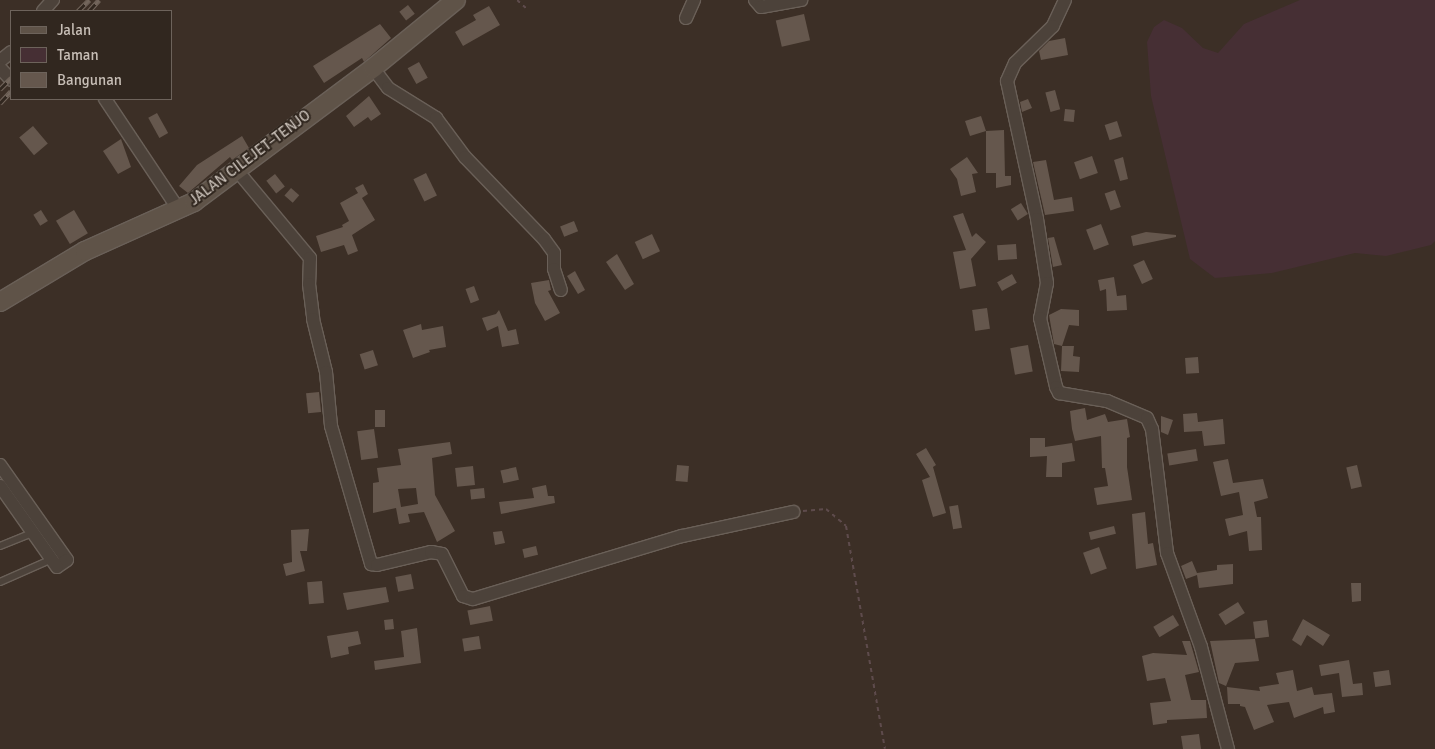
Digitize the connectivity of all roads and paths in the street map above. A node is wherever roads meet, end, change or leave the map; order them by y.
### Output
1 (53, 0) edge
2 (455, 0) edge
3 (517, 0) edge
4 (694, 0) edge
5 (755, 0) edge
6 (801, 0) edge
7 (1065, 0) edge
8 (44, 10) edge
9 (528, 10) dead end
10 (686, 18) dead end
11 (10, 53) edge
12 (0, 61) edge
13 (0, 68) edge
14 (373, 68) junction
15 (10, 79) edge
16 (106, 100) edge
17 (235, 168) junction
18 (179, 210) junction
19 (561, 290) dead end
20 (0, 302) edge
21 (0, 465) edge
22 (0, 486) edge
23 (4, 497) edge
24 (794, 512) joint
25 (37, 529) junction
26 (0, 546) edge
27 (59, 562) joint
28 (0, 582) edge
29 (885, 749) edge
30 (1228, 749) edge

1 - 8 street
2 - 14 main road, JALAN CILEJET–TENJO
3 - 9 path
4 - 10 street
5 - 6 street
7 - 30 street
11 - 12 street
13 - 15 street
14 - 17 main road, JALAN CILEJET–TENJO
14 - 19 street
16 - 18 street
17 - 18 main road, JALAN CILEJET–TENJO
17 - 24 street
18 - 20 main road, JALAN CILEJET–TENJO
21 - 25 street
22 - 23 street
23 - 25 street
24 - 29 path
25 - 26 lane
25 - 27 street
27 - 28 lane

